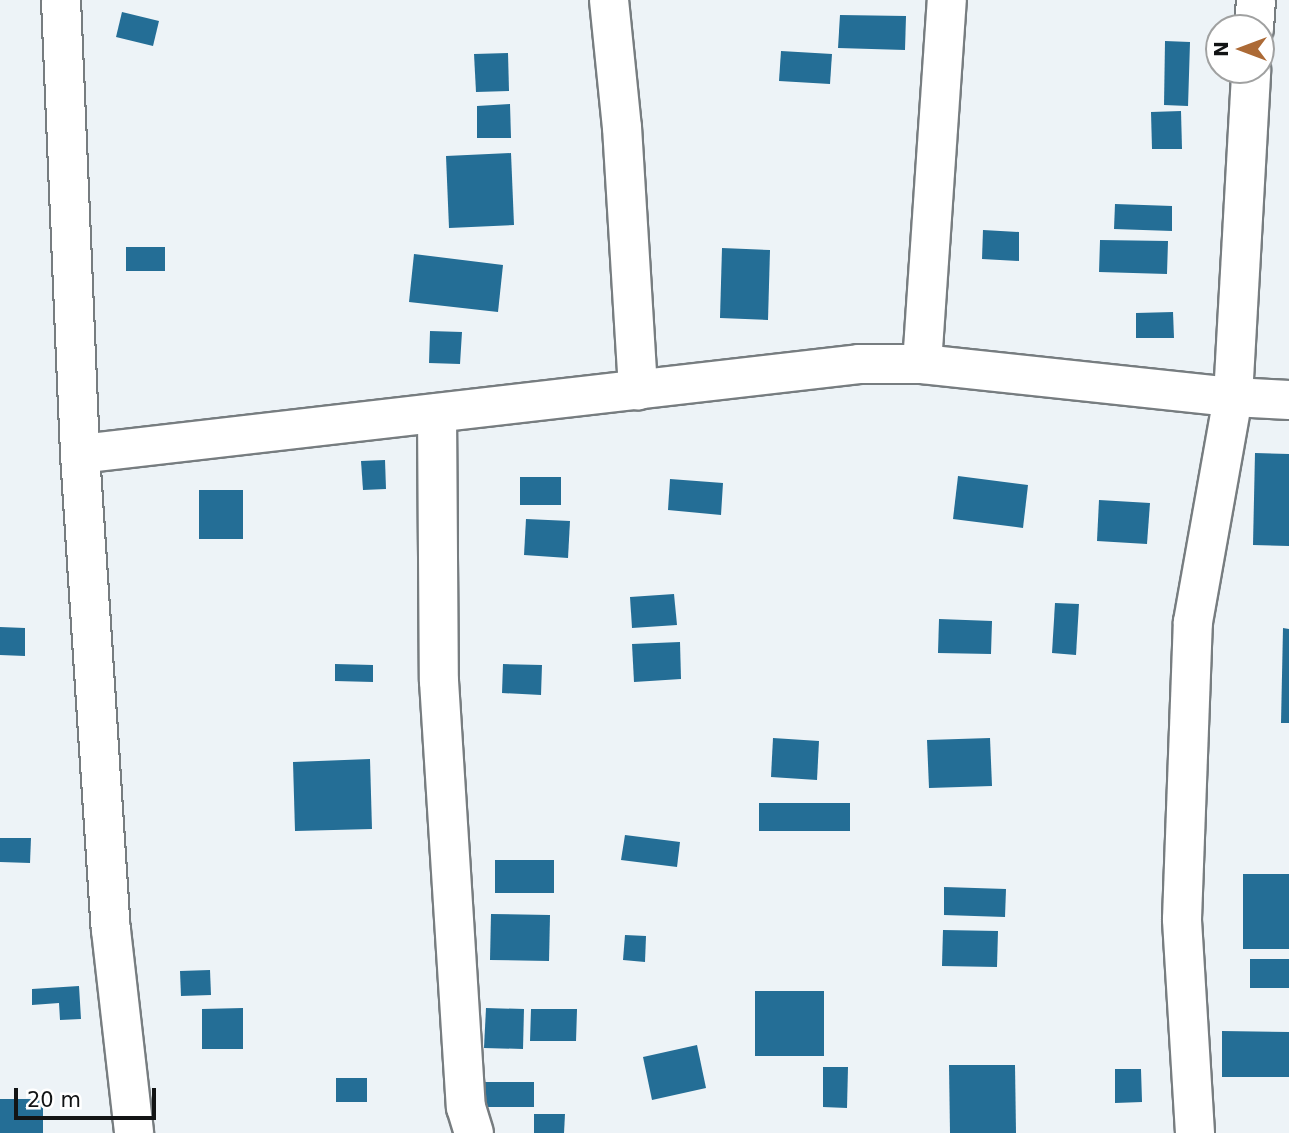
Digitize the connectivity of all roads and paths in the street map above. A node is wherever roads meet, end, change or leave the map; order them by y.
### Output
1 (61, 0) edge
2 (609, 0) edge
3 (947, 0) edge
4 (1250, 84) edge
5 (922, 364) junction
6 (638, 391) junction
7 (1233, 397) junction
8 (1289, 400) edge
9 (437, 413) junction
10 (80, 454) junction
11 (134, 1133) edge
12 (474, 1133) edge
13 (1195, 1133) edge

1 - 10 street
2 - 6 street
3 - 5 street
4 - 7 street
5 - 6 street
5 - 7 street
6 - 9 street
7 - 8 street
7 - 13 street
9 - 10 street
9 - 12 street
10 - 11 street

